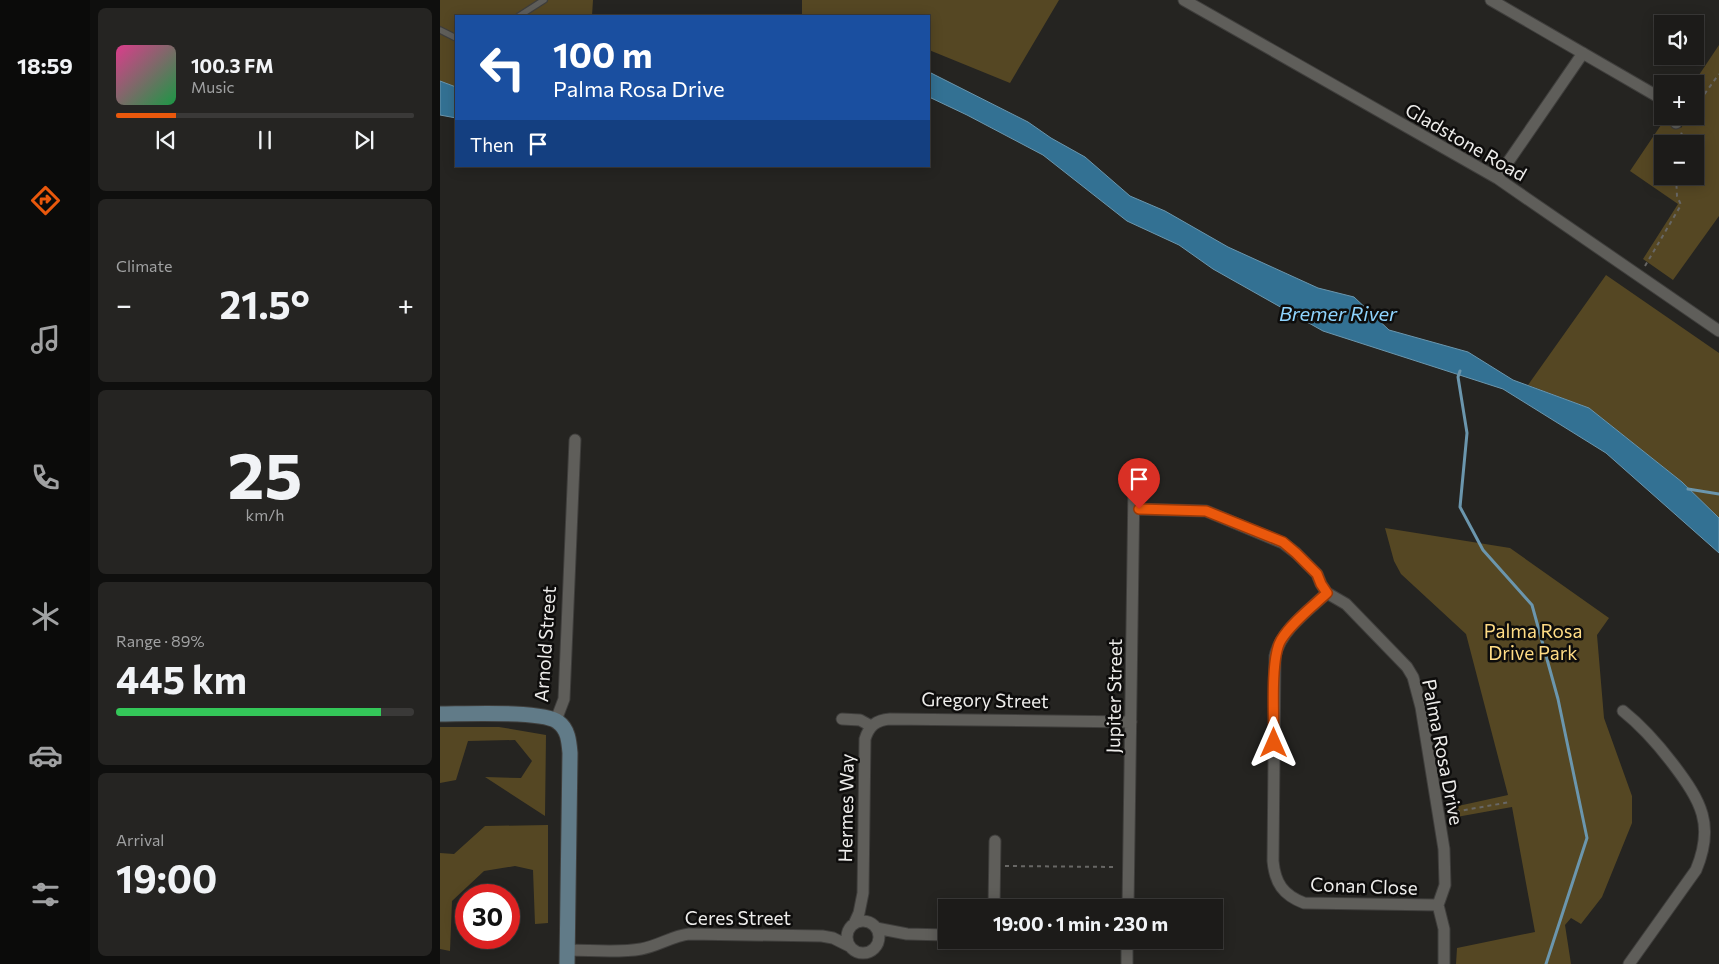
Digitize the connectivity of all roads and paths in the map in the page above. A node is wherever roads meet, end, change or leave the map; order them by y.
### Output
1 (544, 0) edge
2 (1184, 0) edge
3 (1490, 0) edge
4 (521, 15) edge
5 (440, 30) edge
6 (455, 38) edge
7 (1583, 53) junction
8 (1719, 74) edge
9 (1654, 94) edge
10 (1704, 95) edge
11 (1497, 178) junction
12 (1676, 185) edge
13 (1639, 276) junction
14 (1719, 331) edge
15 (575, 440) dead end
16 (1134, 484) dead end
17 (1134, 509) junction
18 (1327, 593) junction
19 (1623, 710) dead end
20 (440, 714) edge
21 (842, 719) dead end
22 (556, 720) junction
23 (1131, 722) junction
24 (871, 726) junction
25 (1510, 802) dead end
26 (1438, 814) junction
27 (994, 840) dead end
28 (995, 866) junction
29 (1129, 867) junction
30 (863, 893) junction
31 (994, 899) edge
32 (1128, 899) edge
33 (1438, 905) junction
34 (852, 925) junction
35 (874, 926) junction
36 (907, 934) junction
37 (938, 935) edge
38 (822, 936) junction
39 (874, 947) junction
40 (851, 948) junction
41 (1127, 949) edge
42 (568, 957) edge
43 (859, 964) edge
44 (866, 964) edge
45 (1127, 964) edge
46 (1444, 964) edge
47 (1629, 964) edge

1 - 4 lane
2 - 11 street, Gladstone Road
3 - 7 street
5 - 6 lane
7 - 9 street
7 - 11 street
8 - 10 path
11 - 13 street, Gladstone Road
12 - 13 path
13 - 14 street, Gladstone Road
15 - 22 street, Arnold Street
16 - 17 street, Jupiter Street
17 - 18 street, Palma Rosa Drive
17 - 23 street, Jupiter Street
18 - 26 street, Palma Rosa Drive
18 - 33 street, Conan Close
19 - 47 street
20 - 22 main road
21 - 24 street
22 - 42 main road, Arnold Street
23 - 24 street, Gregory Street
23 - 29 street, Jupiter Street
24 - 30 street, Hermes Way
25 - 26 path
26 - 33 street, Palma Rosa Drive
27 - 28 street
28 - 29 path
28 - 31 street
29 - 32 street, Jupiter Street
30 - 34 street, Hermes Way
30 - 35 street, Hermes Way
33 - 46 street
34 - 35 street
34 - 38 street, Ceres Street
34 - 40 street
35 - 36 street
35 - 39 street
36 - 37 street
36 - 39 street
38 - 40 street, Ceres Street
38 - 42 street, Ceres Street
39 - 40 street
39 - 44 street
40 - 43 street
41 - 45 street

